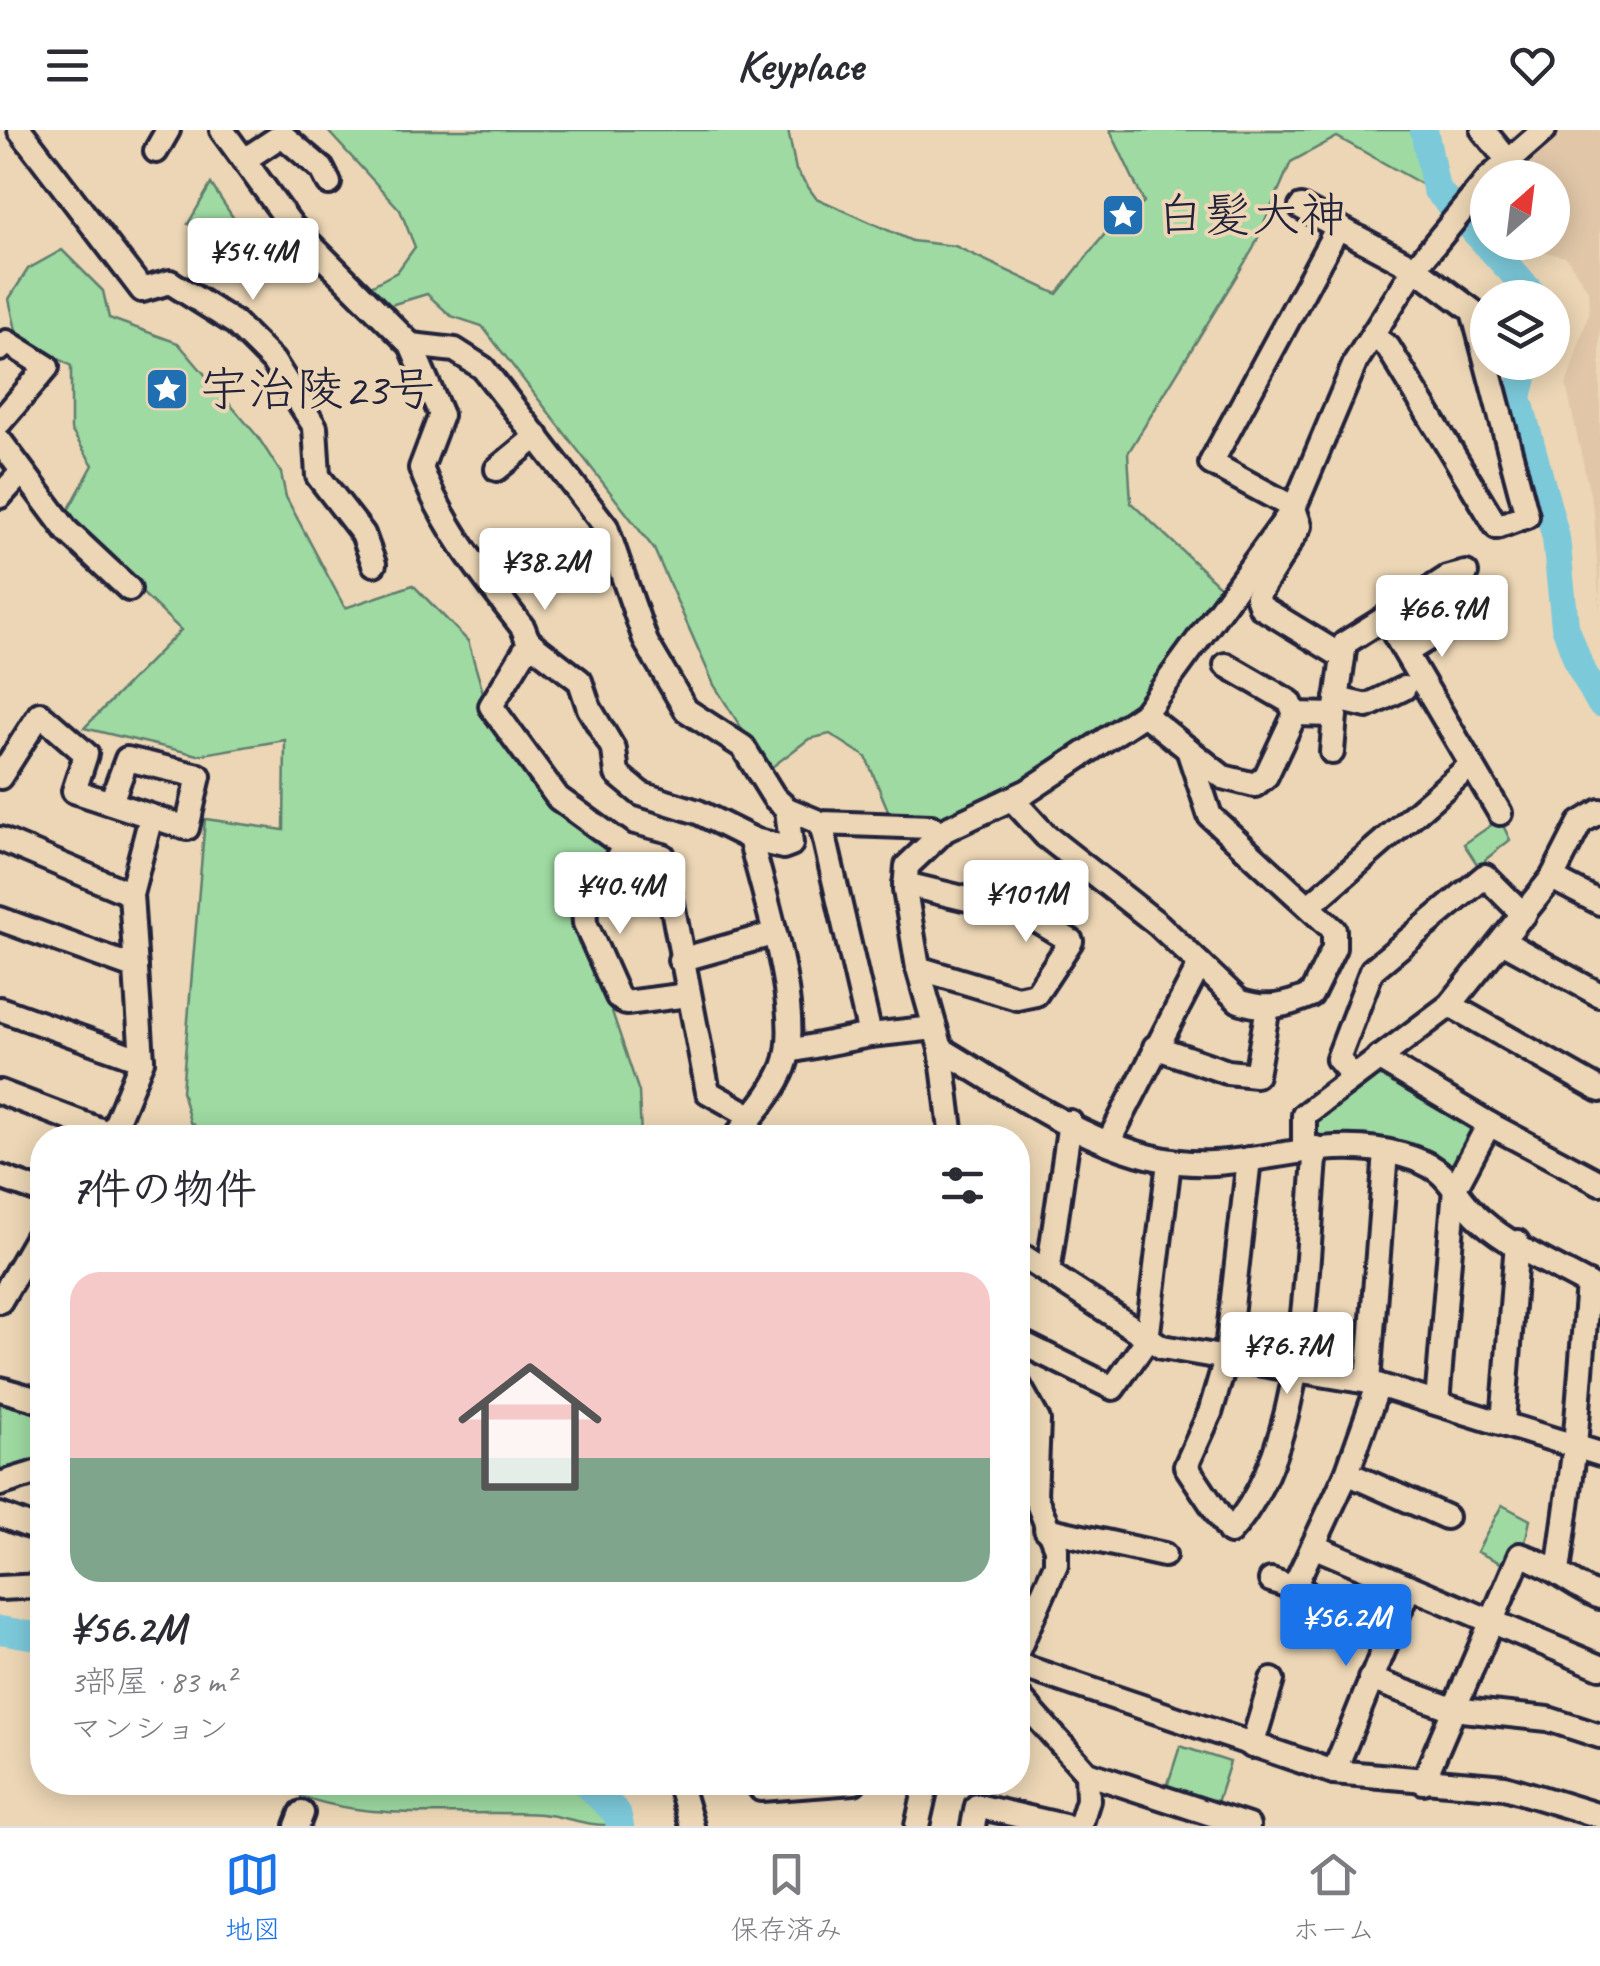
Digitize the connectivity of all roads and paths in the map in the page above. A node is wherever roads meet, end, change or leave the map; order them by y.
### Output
1 (20, 130) edge
2 (222, 130) edge
3 (1483, 130) edge
4 (1544, 130) edge
5 (1506, 158) joint
6 (244, 160) junction
7 (328, 183) dead end
8 (1470, 199) edge
9 (1301, 207) dead end
10 (1338, 226) junction
11 (1416, 268) junction
12 (1372, 336) junction
13 (411, 345) junction
14 (0, 350) edge
15 (0, 422) edge
16 (537, 436) junction
17 (0, 441) edge
18 (497, 469) dead end
19 (22, 472) junction
20 (0, 496) edge
21 (1294, 508) junction
22 (374, 564) dead end
23 (1466, 574) dead end
24 (129, 589) dead end
25 (1385, 618) junction
26 (1452, 624) dead end
27 (530, 642) junction
28 (1406, 652) junction
29 (1343, 657) junction
30 (1226, 665) dead end
31 (1404, 688) dead end
32 (1336, 707) junction
33 (1144, 714) junction
34 (1294, 714) junction
35 (1188, 748) junction
36 (1332, 752) dead end
37 (1470, 766) junction
38 (0, 777) edge
39 (1012, 798) junction
40 (112, 802) junction
41 (787, 808) junction
42 (1600, 811) edge
43 (1500, 813) dead end
44 (151, 817) junction
45 (822, 823) junction
46 (939, 834) junction
47 (750, 838) junction
48 (0, 839) edge
49 (627, 847) junction
50 (1552, 878) junction
51 (905, 884) junction
52 (131, 894) junction
53 (1600, 903) edge
54 (1309, 906) junction
55 (1524, 915) junction
56 (0, 919) edge
57 (773, 934) junction
58 (1504, 942) junction
59 (680, 960) junction
60 (1200, 964) junction
61 (136, 968) junction
62 (918, 968) junction
63 (688, 995) junction
64 (1600, 995) edge
65 (1450, 1005) junction
66 (1268, 1007) junction
67 (0, 1009) edge
68 (870, 1035) junction
69 (938, 1039) junction
70 (1154, 1047) junction
71 (789, 1051) junction
72 (1378, 1058) junction
73 (142, 1060) junction
74 (1354, 1077) junction
75 (1600, 1090) edge
76 (0, 1092) edge
77 (751, 1116) junction
78 (1070, 1122) junction
79 (1488, 1124) junction
80 (86, 1125) edge
81 (118, 1125) edge
82 (744, 1125) edge
83 (950, 1125) edge
84 (1109, 1141) junction
85 (1310, 1148) junction
86 (1386, 1152) junction
87 (1249, 1159) junction
88 (1170, 1162) junction
89 (0, 1176) edge
90 (1600, 1182) edge
91 (30, 1187) edge
92 (1455, 1188) junction
93 (1517, 1242) junction
94 (30, 1249) edge
95 (1030, 1261) edge
96 (1048, 1274) junction
97 (1594, 1287) edge
98 (0, 1301) edge
99 (1147, 1340) junction
100 (1030, 1346) edge
101 (1226, 1359) junction
102 (1294, 1372) junction
103 (1373, 1384) junction
104 (0, 1390) edge
105 (30, 1398) edge
106 (1437, 1402) junction
107 (1030, 1406) edge
108 (1503, 1423) junction
109 (1575, 1446) junction
110 (1600, 1454) edge
111 (1347, 1473) junction
112 (30, 1475) edge
113 (0, 1484) edge
114 (0, 1515) edge
115 (1446, 1517) dead end
116 (30, 1526) edge
117 (1046, 1529) junction
118 (1313, 1546) junction
119 (1164, 1555) dead end
120 (1558, 1572) junction
121 (30, 1587) edge
122 (1409, 1587) junction
123 (0, 1588) edge
124 (1600, 1597) edge
125 (1492, 1621) junction
126 (1030, 1623) edge
127 (1347, 1629) dead end
128 (1600, 1667) edge
129 (1030, 1669) edge
130 (1370, 1679) junction
131 (1272, 1680) dead end
132 (1453, 1708) junction
133 (1030, 1709) edge
134 (1600, 1736) edge
135 (1252, 1746) junction
136 (1334, 1772) junction
137 (1087, 1773) junction
138 (1423, 1782) junction
139 (683, 1795) edge
140 (924, 1795) edge
141 (1600, 1816) edge
142 (692, 1826) edge
143 (917, 1826) edge
144 (972, 1826) edge
145 (1064, 1826) edge
146 (1080, 1826) edge
147 (1248, 1826) edge

1 - 22 street
2 - 6 street
3 - 5 street
4 - 5 street
6 - 7 street
6 - 13 street
8 - 11 street
9 - 10 street
10 - 11 street
10 - 21 street
11 - 12 street
11 - 12 street
12 - 21 street
13 - 16 street
13 - 27 street
14 - 15 street
16 - 18 street
16 - 41 street
17 - 19 street
19 - 20 street
19 - 24 street
21 - 29 street
21 - 33 street
23 - 25 street
25 - 28 street
25 - 29 street
26 - 28 street
27 - 47 street
27 - 49 street
28 - 37 street
29 - 32 street
30 - 34 street
31 - 32 street
32 - 34 street
32 - 36 street
33 - 35 street
33 - 39 street
34 - 35 street
35 - 54 street
37 - 43 street
37 - 54 street
38 - 40 street
39 - 46 street
39 - 60 street
40 - 44 street
40 - 44 street
41 - 45 street
41 - 47 street
42 - 50 street
44 - 52 street
45 - 46 street
45 - 68 street
46 - 51 street
47 - 57 street
48 - 52 street
49 - 59 street
49 - 63 street
50 - 53 street
50 - 55 street
51 - 62 street
51 - 62 street
52 - 61 street
54 - 66 street
55 - 58 street
55 - 74 street
56 - 61 street
57 - 59 street
57 - 71 street
58 - 64 street
58 - 65 street
59 - 63 street
60 - 66 street
60 - 70 street
61 - 73 street
62 - 69 street
63 - 77 street
65 - 72 street
65 - 75 street
66 - 70 street
67 - 73 street
68 - 69 street
68 - 71 street
69 - 78 street
69 - 83 street
70 - 84 street
71 - 77 street
72 - 74 street
72 - 79 street
73 - 81 street
74 - 85 street
76 - 80 street
77 - 82 street
78 - 84 street
78 - 96 street
79 - 90 street
79 - 92 street
84 - 88 street
85 - 86 street
85 - 87 street
85 - 102 street
86 - 92 street
86 - 103 street
87 - 88 street
87 - 101 street
88 - 99 street
89 - 91 street
92 - 93 street
92 - 106 street
93 - 97 street
93 - 108 street
94 - 98 street
95 - 96 street
96 - 99 street
97 - 109 street
99 - 100 street
99 - 101 street
101 - 102 street
101 - 102 street
102 - 103 street
103 - 106 street
103 - 111 street
104 - 105 street
106 - 108 street
107 - 117 street
108 - 109 street
109 - 110 street
109 - 120 street
111 - 115 street
111 - 118 street
112 - 113 street
114 - 116 street
117 - 119 street
117 - 126 street
118 - 122 street
118 - 127 street
120 - 124 street
120 - 125 street
121 - 123 street
122 - 125 street
122 - 130 street
125 - 128 street
125 - 132 street
129 - 135 street
130 - 132 street
130 - 136 street
131 - 135 street
132 - 134 street
132 - 138 street
133 - 137 street
135 - 136 street
136 - 138 street
137 - 146 street
137 - 147 street
138 - 141 street
139 - 142 street
140 - 143 street
144 - 145 street

